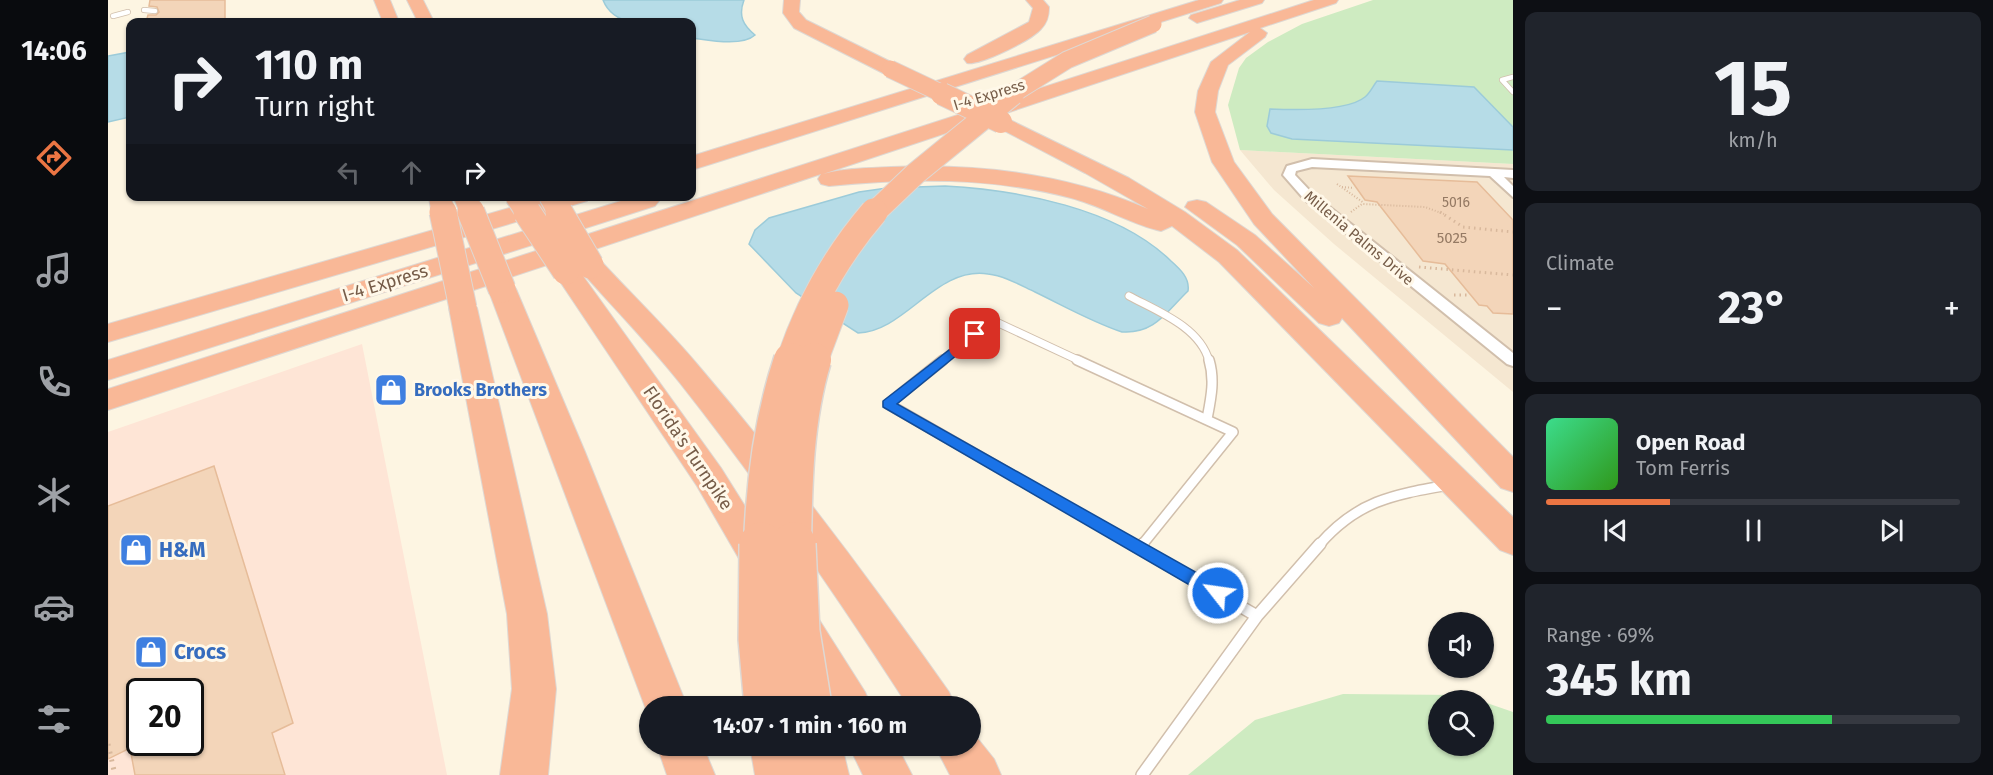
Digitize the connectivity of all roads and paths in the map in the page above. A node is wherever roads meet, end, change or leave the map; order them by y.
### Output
1 (382, 0) edge
2 (792, 0) edge
3 (810, 0) edge
4 (1034, 0) edge
5 (1171, 0) edge
6 (1215, 0) edge
7 (1233, 0) edge
8 (1256, 0) edge
9 (1330, 0) edge
10 (1292, 5) edge
11 (144, 10) dead end
12 (155, 11) dead end
13 (128, 12) dead end
14 (114, 16) dead end
15 (389, 18) edge
16 (1159, 26) junction
17 (973, 59) junction
18 (898, 67) junction
19 (1513, 77) edge
20 (1513, 92) edge
21 (1013, 121) junction
22 (696, 142) edge
23 (791, 156) dead end
24 (696, 163) edge
25 (1493, 173) junction
26 (1513, 174) edge
27 (1337, 184) dead end
28 (1341, 187) junction
29 (1354, 188) dead end
30 (1513, 193) edge
31 (696, 196) edge
32 (441, 201) edge
33 (467, 201) edge
34 (491, 201) edge
35 (520, 201) edge
36 (552, 201) edge
37 (562, 201) edge
38 (693, 201) edge
39 (696, 201) edge
40 (1365, 204) junction
41 (669, 205) edge
42 (1404, 206) junction
43 (1408, 211) dead end
44 (1329, 214) junction
45 (1513, 232) edge
46 (578, 268) junction
47 (1443, 271) dead end
48 (1513, 275) edge
49 (1129, 296) dead end
50 (1273, 300) junction
51 (108, 310) edge
52 (108, 333) edge
53 (186, 346) junction
54 (1513, 361) edge
55 (108, 362) edge
56 (108, 370) edge
57 (108, 400) edge
58 (1207, 419) junction
59 (1510, 476) edge
60 (1456, 484) junction
61 (1513, 540) edge
62 (1140, 548) junction
63 (1257, 616) junction
64 (661, 696) edge
65 (765, 696) edge
66 (809, 696) edge
67 (843, 696) edge
68 (926, 696) edge
69 (108, 744) edge
70 (684, 756) edge
71 (775, 756) edge
72 (821, 756) edge
73 (878, 756) edge
74 (965, 756) edge
75 (115, 775) edge
76 (524, 775) edge
77 (691, 775) edge
78 (778, 775) edge
79 (825, 775) edge
80 (888, 775) edge
81 (977, 775) edge
82 (1142, 775) edge

1 - 15 highway
2 - 18 highway
3 - 18 highway
4 - 17 highway
5 - 17 highway
6 - 24 highway, I-4 Express
7 - 16 highway
8 - 16 highway
9 - 10 highway
10 - 23 highway, I-4 Express
10 - 31 highway
10 - 59 highway
11 - 12 lane
13 - 14 lane
16 - 65 highway, bridge
16 - 66 highway, bridge
17 - 22 highway
18 - 21 highway, bridge
19 - 20 lane
21 - 50 highway
21 - 59 highway
25 - 26 street, Millenia Palms Drive
25 - 30 street
25 - 44 street, Millenia Palms Drive
27 - 28 path
28 - 29 path
28 - 40 path
32 - 76 highway, bridge
33 - 64 highway, bridge
34 - 51 highway
35 - 46 highway, Florida's Turnpike, bridge
36 - 46 highway, bridge
37 - 52 highway, I-4 Express
38 - 41 highway
39 - 50 highway
40 - 42 path
40 - 44 path
41 - 53 highway, I-4 Express
41 - 57 highway
42 - 43 path
42 - 45 path
44 - 54 street, Millenia Palms Drive
46 - 67 highway, Florida's Turnpike
46 - 68 highway
47 - 48 path
49 - 58 lane
50 - 60 highway
53 - 55 highway
53 - 56 highway, I-4 Express
58 - 62 lane
58 - 62 lane
60 - 61 highway
60 - 63 lane
62 - 63 lane
63 - 82 lane
69 - 75 path
70 - 77 highway
71 - 78 highway
72 - 79 highway
73 - 80 highway
74 - 81 highway

